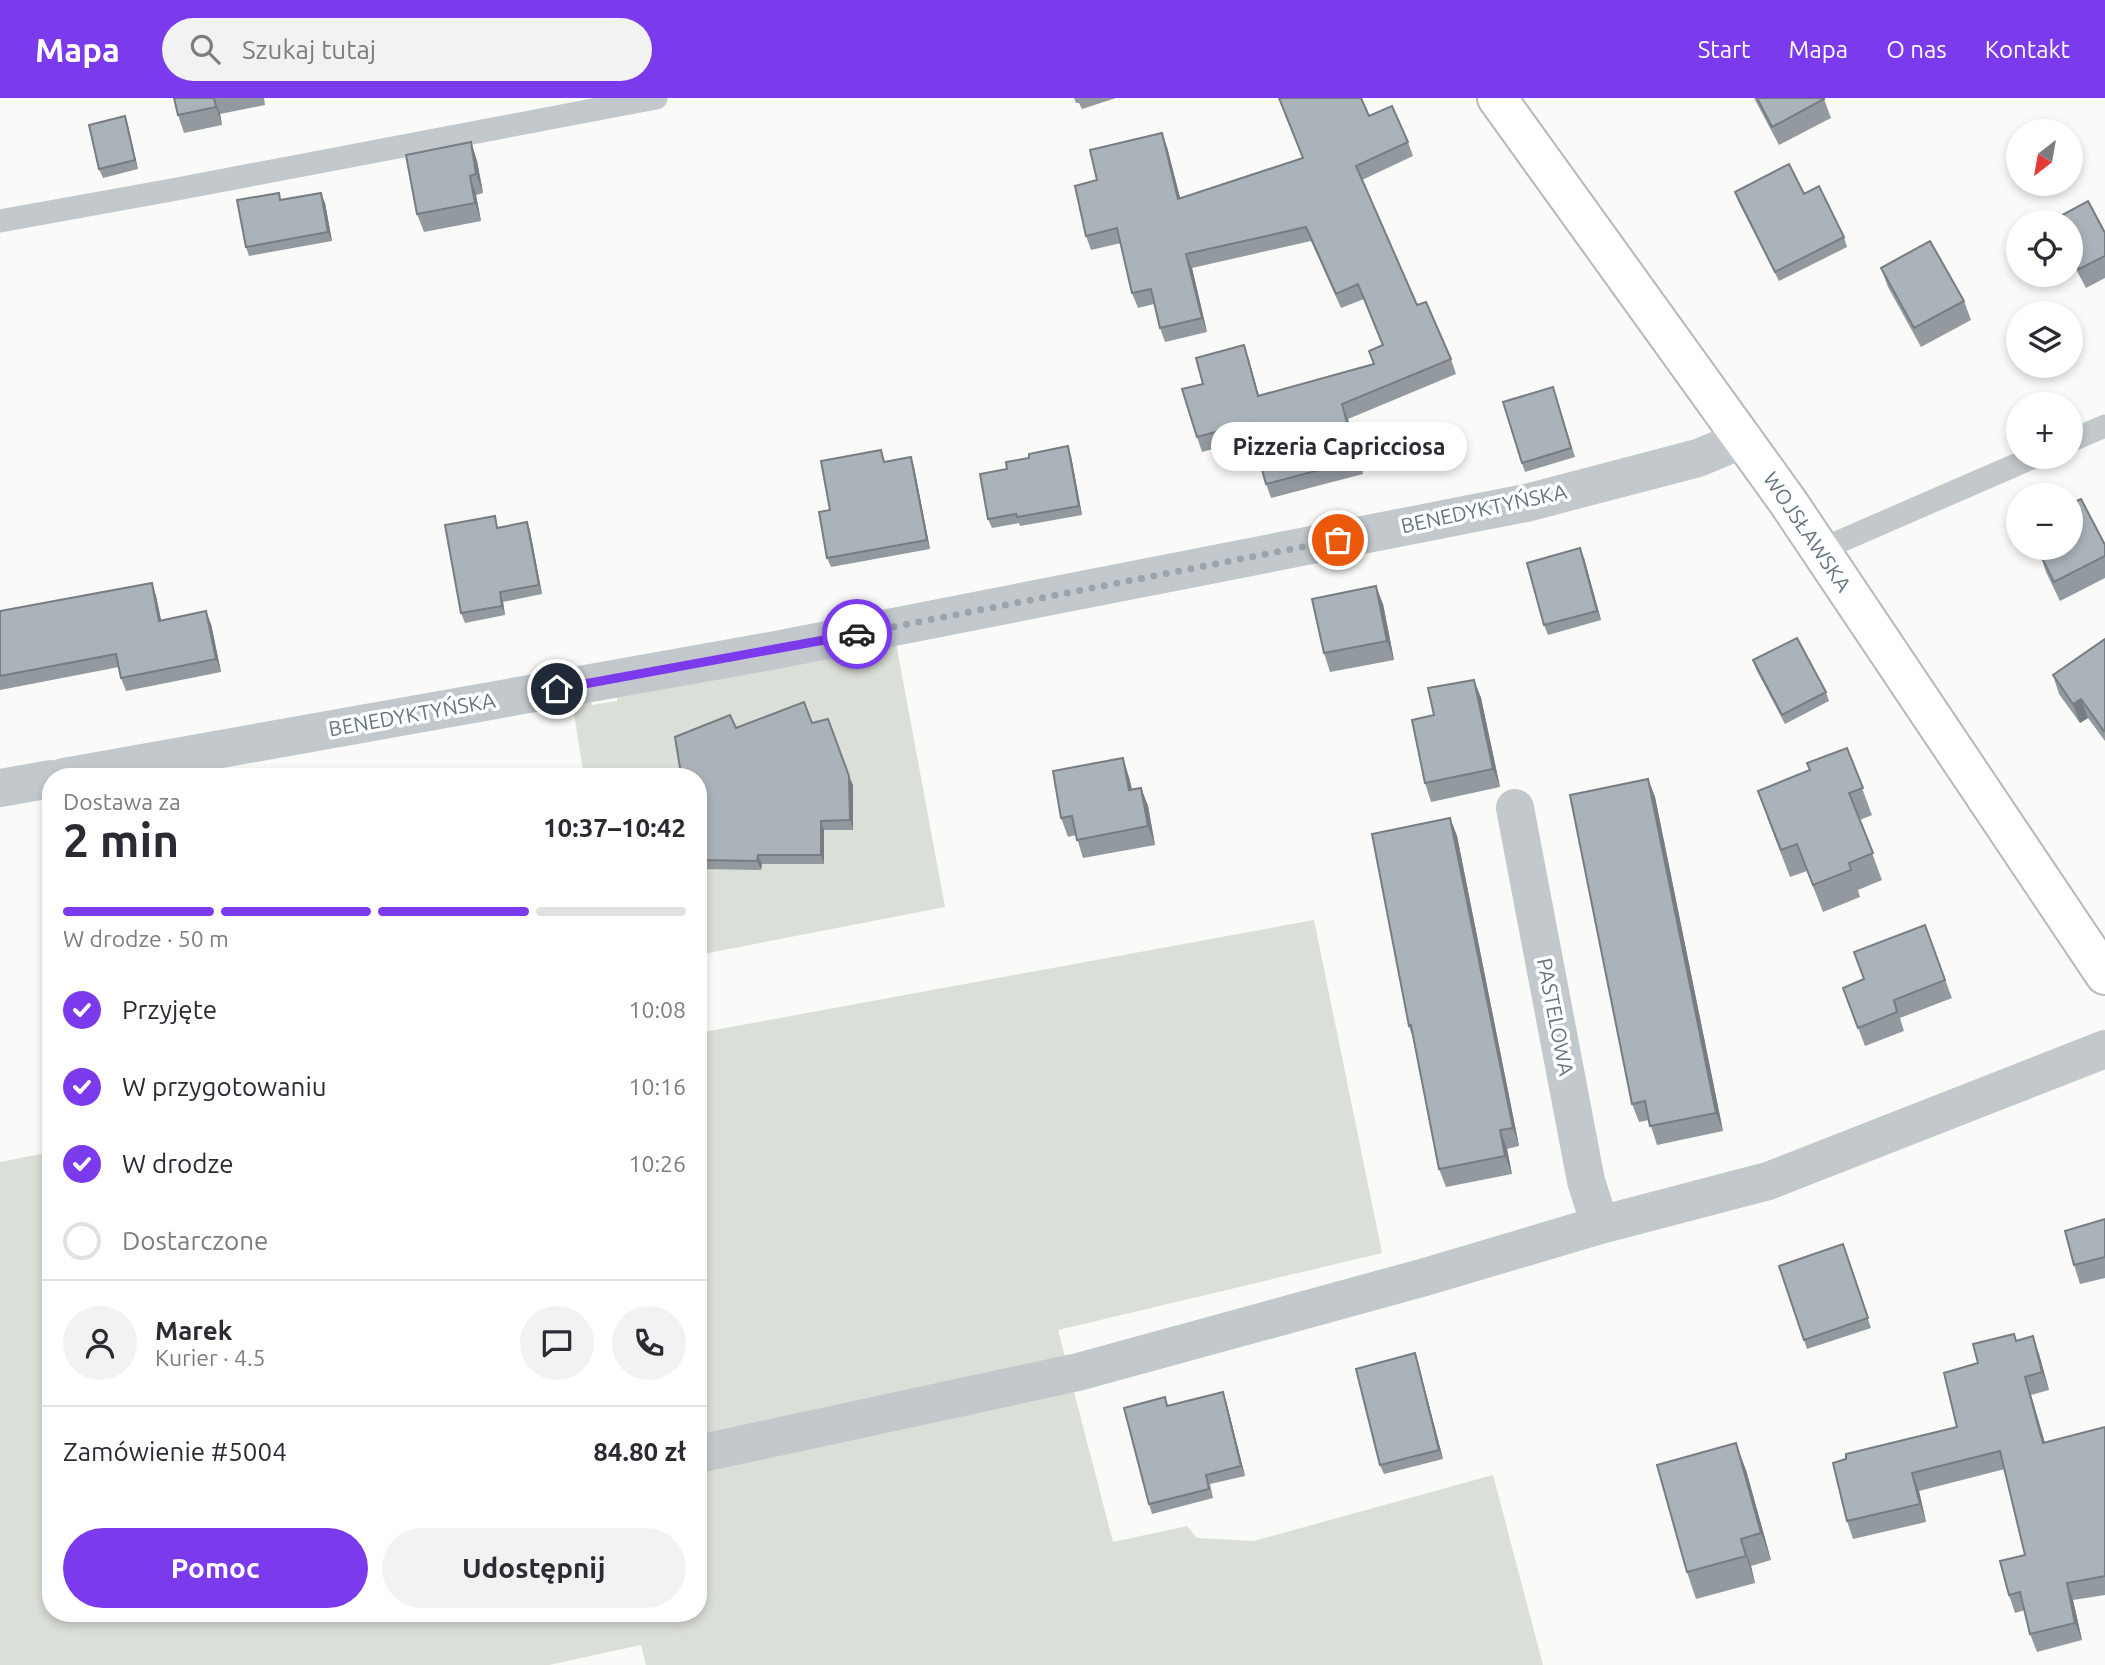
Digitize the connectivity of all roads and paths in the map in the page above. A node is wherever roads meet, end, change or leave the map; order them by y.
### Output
1 (656, 98) edge
2 (1497, 98) edge
3 (0, 221) edge
4 (2105, 426) edge
5 (2083, 435) edge
6 (1744, 439) junction
7 (2006, 469) edge
8 (1820, 550) junction
9 (114, 768) edge
10 (42, 781) edge
11 (0, 788) edge
12 (1515, 807) dead end
13 (2105, 975) edge
14 (2105, 1049) edge
15 (1600, 1225) junction
16 (707, 1452) edge

1 - 3 lane
2 - 6 street, WOJSŁAWSKA
4 - 5 lane
6 - 8 street, WOJSŁAWSKA
6 - 9 street, BENEDYKTYŃSKA
7 - 8 lane
8 - 13 street, WOJSŁAWSKA
10 - 11 street
12 - 15 street, PASTELOWA
14 - 15 street
15 - 16 street

